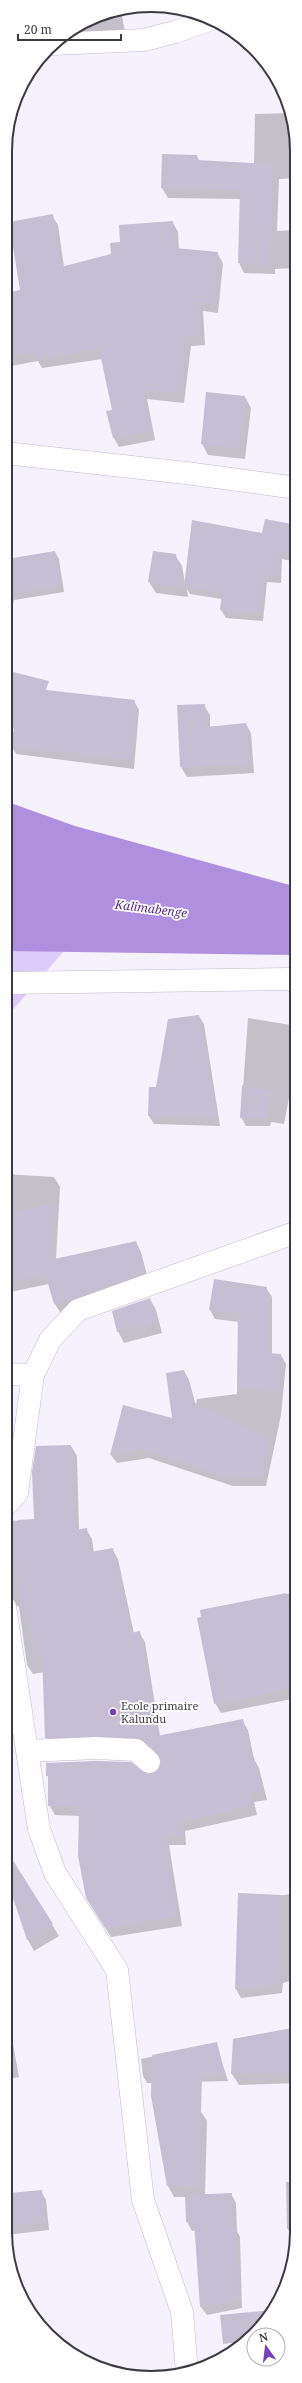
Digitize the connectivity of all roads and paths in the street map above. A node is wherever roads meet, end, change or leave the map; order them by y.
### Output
1 (202, 22) edge
2 (62, 44) edge
3 (12, 454) edge
4 (290, 487) edge
5 (290, 980) edge
6 (12, 983) edge
7 (290, 1234) edge
8 (12, 1374) edge
9 (32, 1374) junction
10 (12, 1498) edge
11 (12, 1653) edge
12 (27, 1751) junction
13 (149, 1762) dead end
14 (187, 2366) edge

1 - 2 street
3 - 4 street
5 - 6 street
7 - 9 street
8 - 9 street
9 - 10 street
11 - 12 street
12 - 13 street
12 - 14 street

